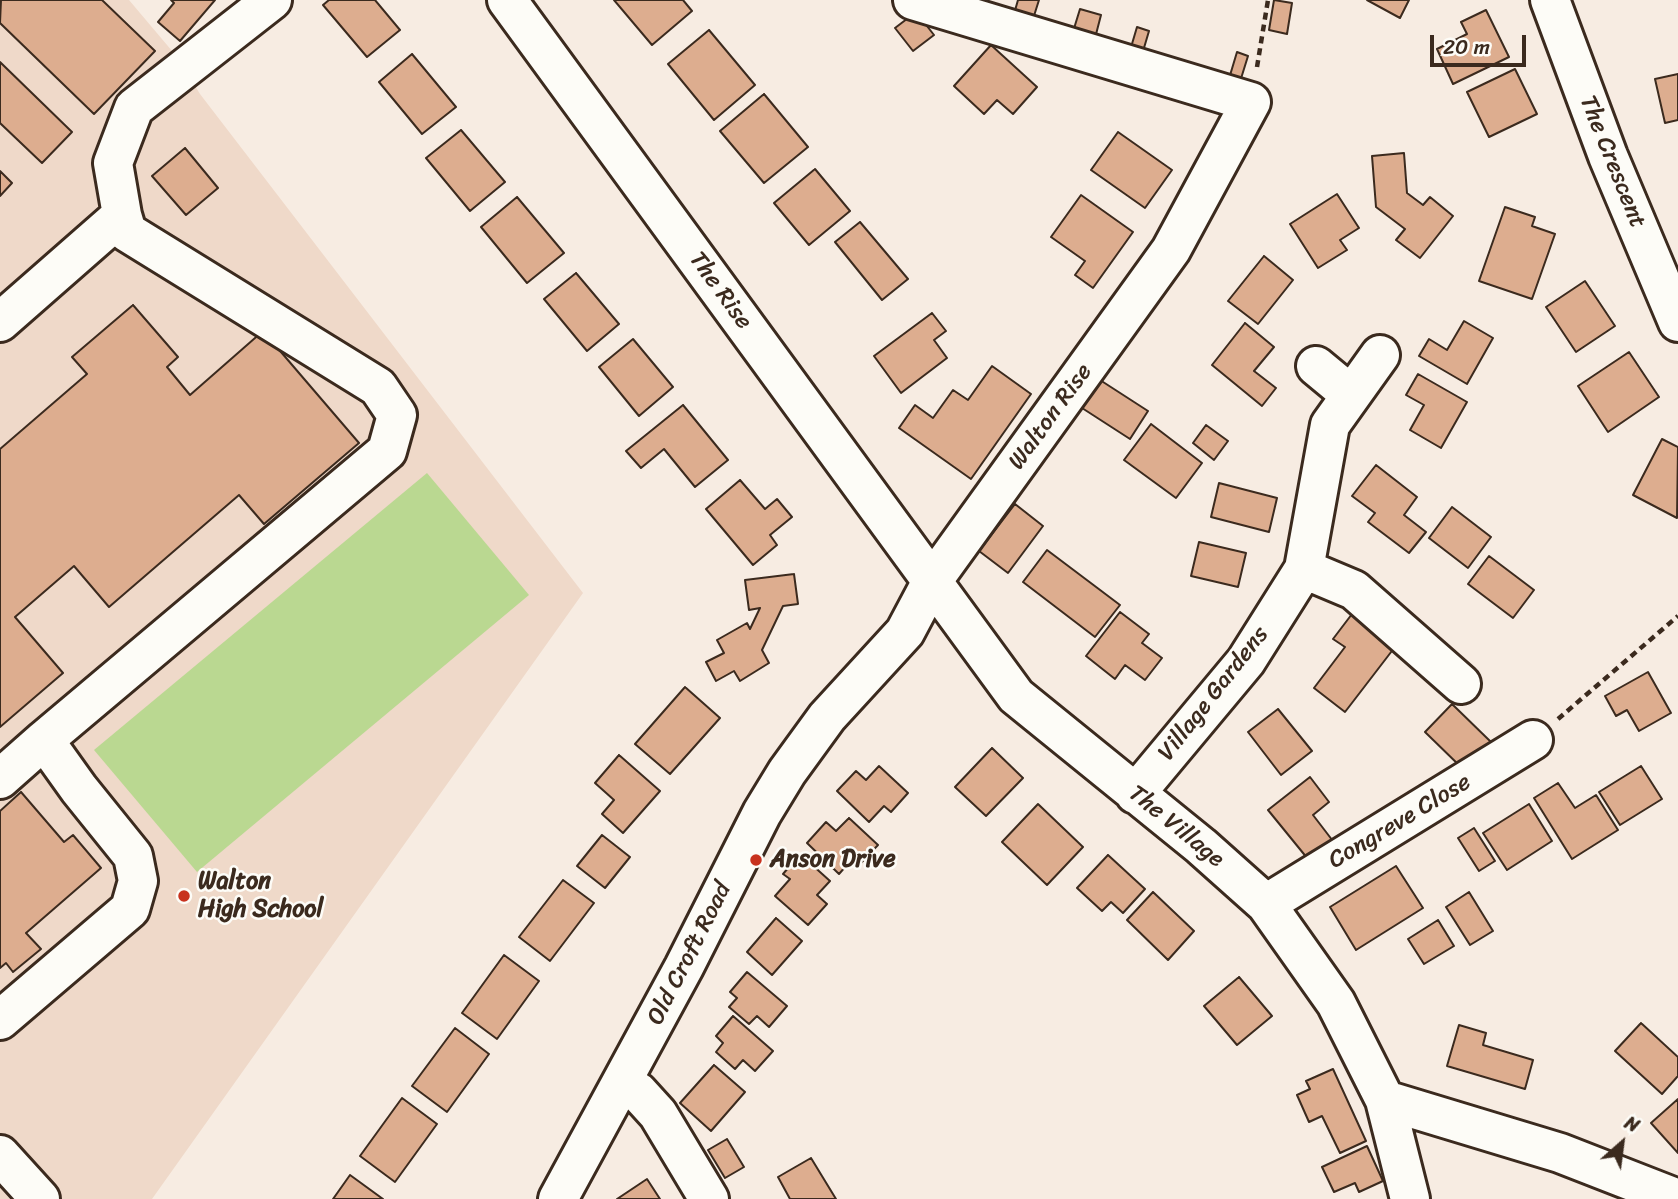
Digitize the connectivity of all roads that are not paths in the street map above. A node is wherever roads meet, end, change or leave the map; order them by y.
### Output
1 (272, 0) edge
2 (507, 0) edge
3 (912, 0) edge
4 (1550, 0) edge
5 (122, 215) junction
6 (1664, 253) edge
7 (0, 322) edge
8 (1678, 322) edge
9 (1380, 355) dead end
10 (1316, 366) dead end
11 (1351, 395) junction
12 (1304, 569) junction
13 (931, 583) junction
14 (1461, 684) dead end
15 (44, 740) junction
16 (1533, 740) road end
17 (0, 779) edge
18 (1135, 794) junction
19 (1266, 904) junction
20 (0, 1020) edge
21 (623, 1083) junction
22 (1385, 1100) junction
23 (0, 1155) edge
24 (40, 1199) edge
25 (558, 1199) edge
26 (709, 1199) edge
27 (1410, 1199) edge
28 (1678, 1199) edge

1 - 5 street
2 - 13 street, The Rise
3 - 13 street, Walton Rise
4 - 6 street, The Crescent
5 - 7 street
5 - 15 street
6 - 8 street, The Crescent
9 - 11 street, Village Gardens
10 - 11 street
11 - 12 street, Village Gardens
12 - 14 street
12 - 18 street, Village Gardens
13 - 18 street, The Village
13 - 21 street, Old Croft Road
15 - 17 street
15 - 20 street
16 - 19 street, Congreve Close
18 - 19 street, The Village
19 - 22 street, The Village
21 - 25 street, Old Croft Road
21 - 26 street
22 - 27 street, The Village
22 - 28 street
23 - 24 street

